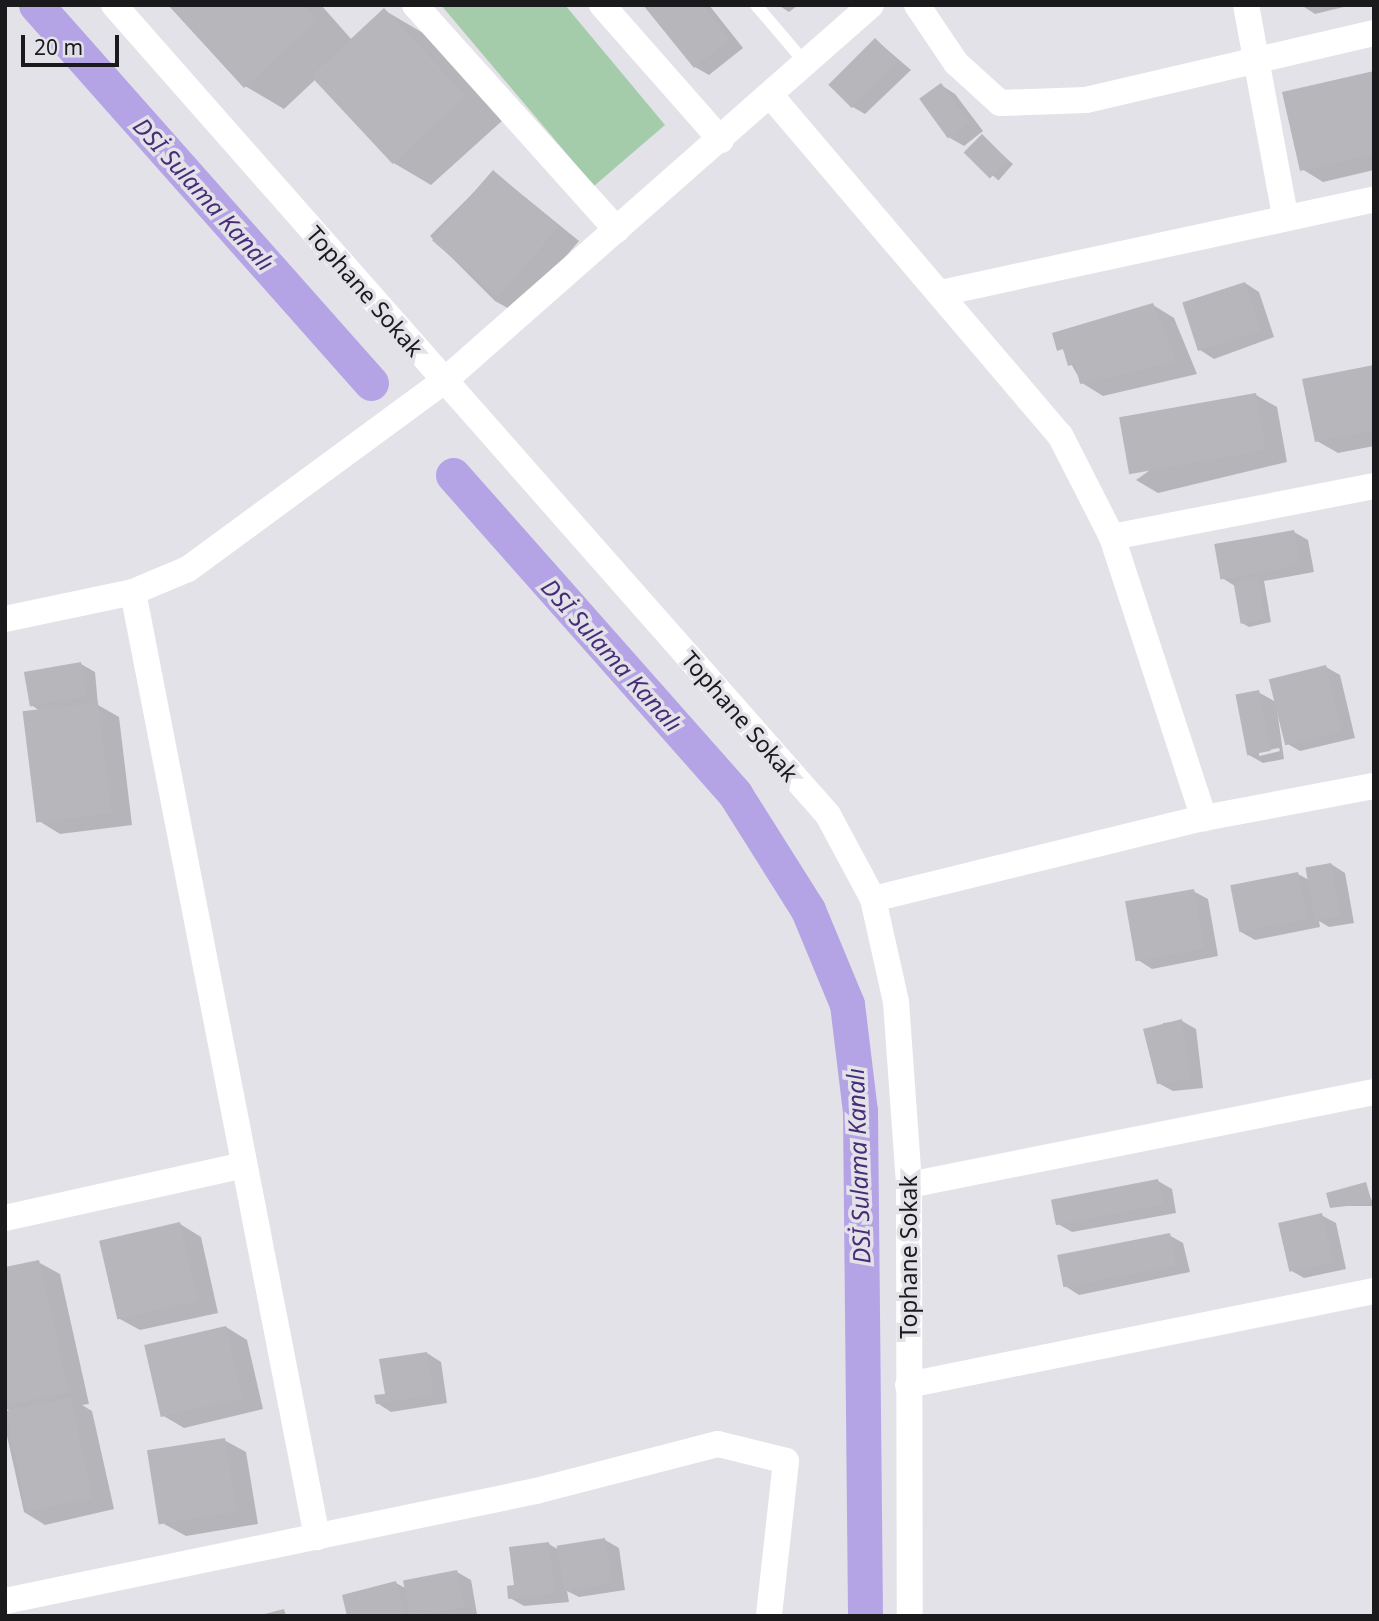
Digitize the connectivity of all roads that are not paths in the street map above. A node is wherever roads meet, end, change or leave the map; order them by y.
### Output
1 (114, 5) edge
2 (415, 5) edge
3 (602, 5) edge
4 (756, 5) edge
5 (872, 5) edge
6 (917, 5) edge
7 (1247, 5) edge
8 (1374, 33) edge
9 (1255, 57) junction
10 (807, 65) junction
11 (771, 96) junction
12 (721, 140) junction
13 (1374, 199) edge
14 (1285, 216) junction
15 (617, 230) junction
16 (941, 293) junction
17 (444, 381) junction
18 (1374, 486) edge
19 (1112, 537) junction
20 (133, 592) junction
21 (5, 620) edge
22 (1374, 786) edge
23 (1205, 818) junction
24 (873, 899) junction
25 (1374, 1092) edge
26 (244, 1165) junction
27 (909, 1185) junction
28 (5, 1218) edge
29 (1374, 1291) edge
30 (908, 1385) junction
31 (317, 1537) junction
32 (5, 1601) edge
33 (769, 1616) edge
34 (910, 1616) edge

1 - 17 street, Tophane Sokak
2 - 15 street
3 - 12 street
4 - 10 lane
5 - 10 street
6 - 9 street
7 - 9 street
8 - 9 street
9 - 14 street
10 - 11 street
11 - 12 street
11 - 16 street
12 - 15 street
13 - 14 street
14 - 16 street
15 - 17 street
16 - 19 street
17 - 20 street
17 - 24 street, Tophane Sokak
18 - 19 street
19 - 23 street
20 - 21 street
20 - 26 street
22 - 23 street
23 - 24 street
24 - 27 street, Tophane Sokak
25 - 27 street
26 - 28 street
26 - 31 street
27 - 30 street, Tophane Sokak
29 - 30 street
30 - 34 street, Tophane Sokak
31 - 32 street
31 - 33 street

